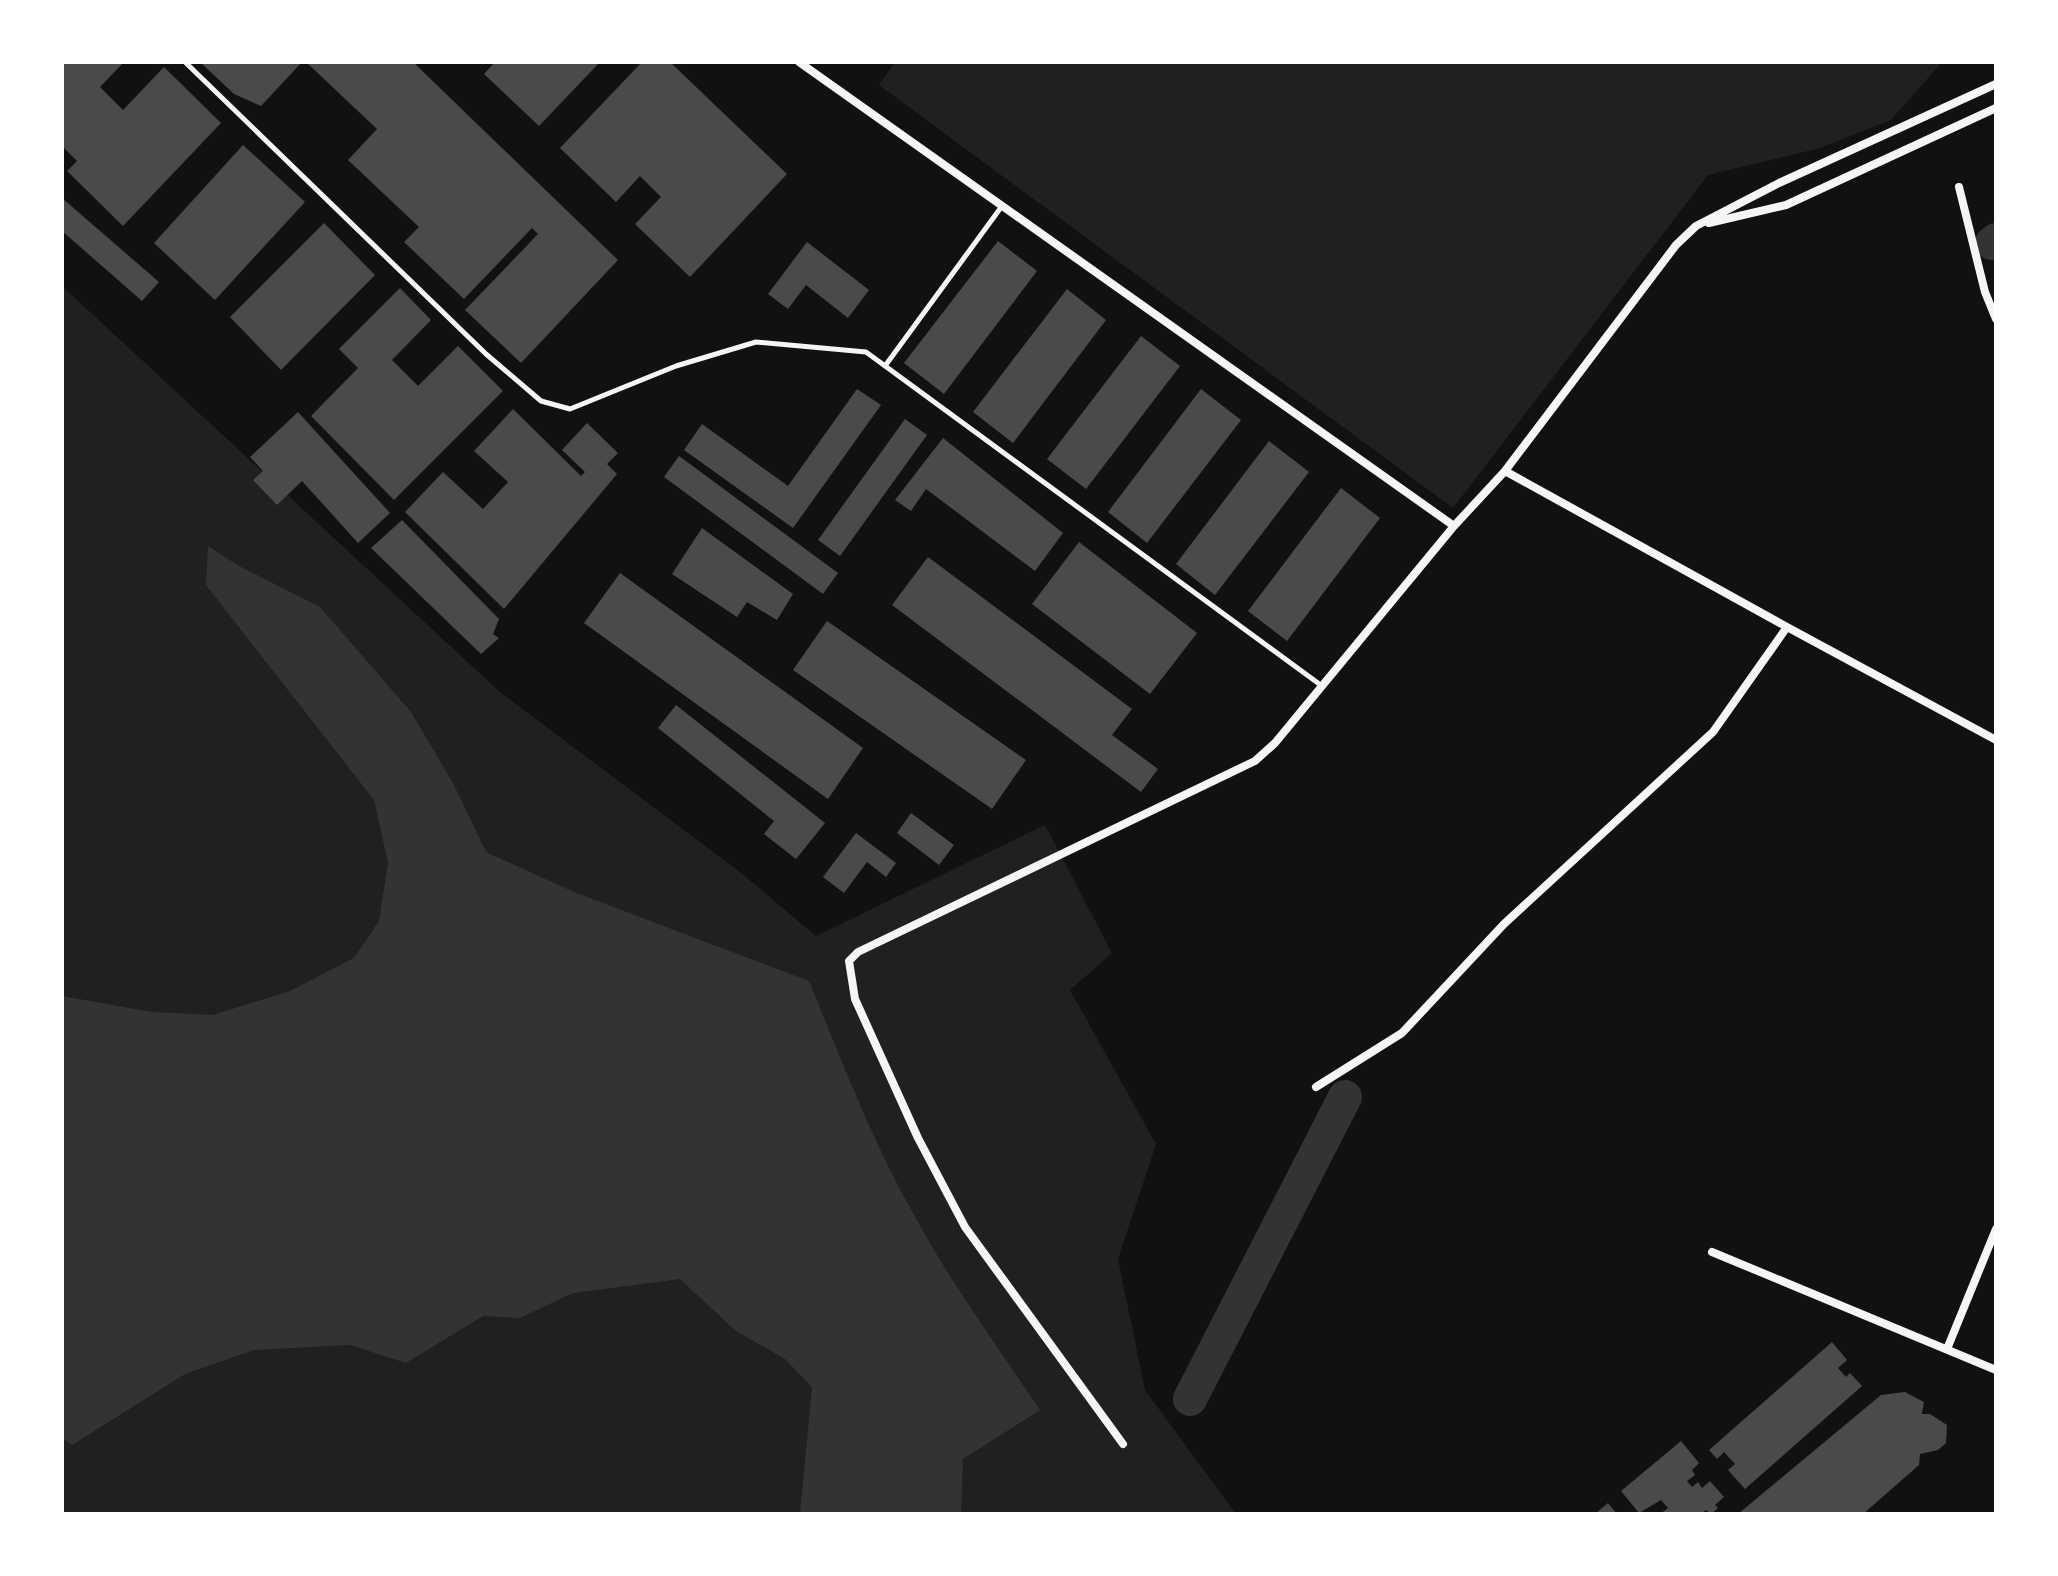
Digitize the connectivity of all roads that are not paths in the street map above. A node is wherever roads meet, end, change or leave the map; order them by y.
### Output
1 (185, 62) edge
2 (799, 62) edge
3 (1996, 84) edge
4 (1996, 108) edge
5 (1959, 187) dead end
6 (1002, 206) junction
7 (1696, 226) junction
8 (1996, 319) edge
9 (885, 366) junction
10 (1505, 471) junction
11 (1454, 526) junction
12 (1787, 627) junction
13 (1322, 686) junction
14 (1996, 740) edge
15 (1316, 1087) dead end
16 (1996, 1229) edge
17 (1712, 1252) dead end
18 (1947, 1349) junction
19 (1996, 1370) edge
20 (1123, 1444) dead end

1 - 9 lane
2 - 6 street
3 - 7 street
4 - 7 street
5 - 8 street
6 - 9 lane
6 - 11 street
7 - 10 street
9 - 13 lane
10 - 11 street
10 - 12 street
11 - 13 street
12 - 14 street
12 - 15 street
13 - 20 street
16 - 18 street
17 - 18 street
18 - 19 street

